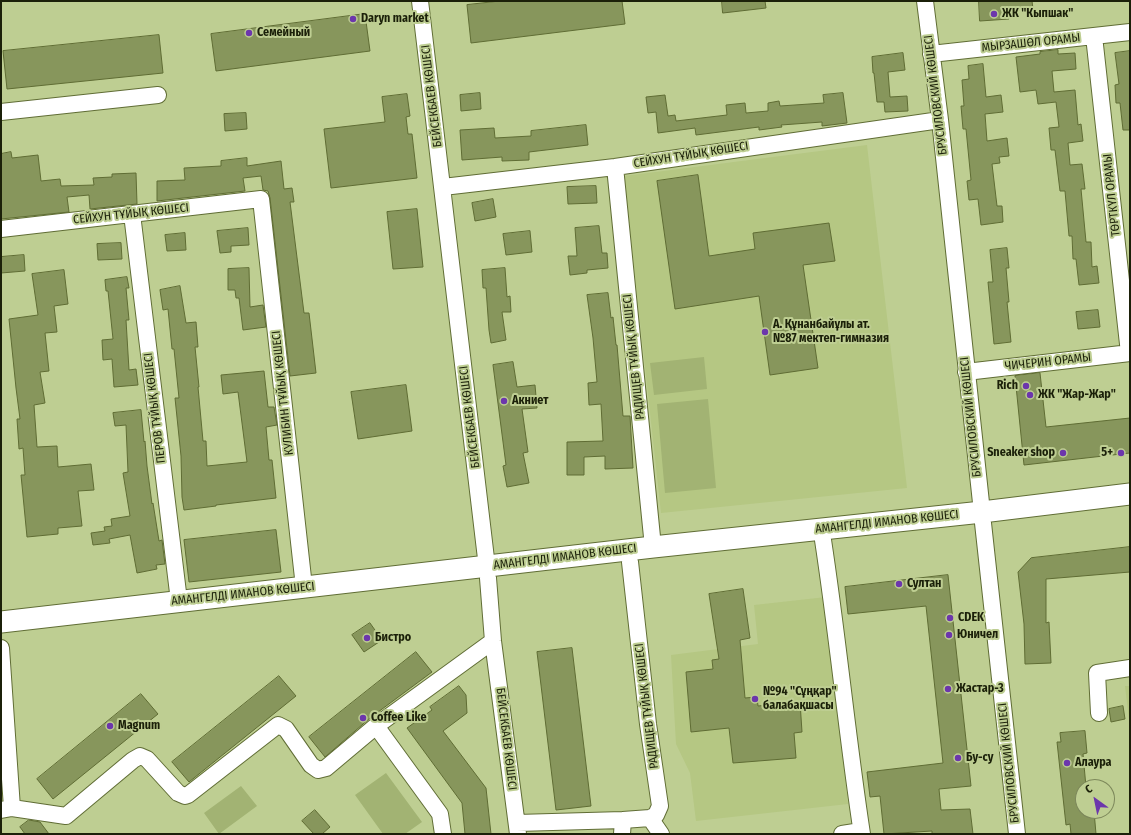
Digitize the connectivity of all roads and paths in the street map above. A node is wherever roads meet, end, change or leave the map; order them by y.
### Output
1 (420, 1) edge
2 (925, 1) edge
3 (1130, 32) edge
4 (1094, 36) junction
5 (932, 54) junction
6 (158, 95) dead end
7 (1, 112) edge
8 (940, 120) junction
9 (615, 167) junction
10 (443, 187) junction
11 (262, 200) joint
12 (132, 214) junction
13 (1, 229) edge
14 (1130, 353) edge
15 (966, 372) junction
16 (1130, 494) edge
17 (1130, 507) edge
18 (982, 517) junction
19 (823, 540) junction
20 (652, 547) junction
21 (630, 562) junction
22 (488, 572) junction
23 (304, 587) junction
24 (179, 601) junction
25 (1, 622) edge
26 (1, 634) edge
27 (493, 641) junction
28 (1, 648) edge
29 (1130, 668) edge
30 (1100, 713) dead end
31 (376, 726) junction
32 (7, 809) edge
33 (650, 818) junction
34 (623, 827) edge
35 (518, 829) edge
36 (861, 833) edge
37 (443, 834) edge
38 (661, 834) edge
39 (842, 834) edge
40 (1017, 834) edge

1 - 10 street, БЕЙСЕКБАЕВ КӨШЕСІ
2 - 5 street, БРУСИЛОВСКИЙ КӨШЕСІ
3 - 4 street, МЫРЗАШӨЛ ОРАМЫ
4 - 5 street, МЫРЗАШӨЛ ОРАМЫ
4 - 14 street, ТӨРТКҮЛ ОРАМЫ
5 - 8 street, БРУСИЛОВСКИЙ КӨШЕСІ
6 - 7 street
8 - 9 street, СЕЙХУН ТҰЙЫҚ КӨШЕСІ
8 - 15 street, БРУСИЛОВСКИЙ КӨШЕСІ
9 - 10 street, СЕЙХУН ТҰЙЫҚ КӨШЕСІ
9 - 20 street, РАДИЩЕВ ТҰЙЫҚ КӨШЕСІ
10 - 22 street, БЕЙСЕКБАЕВ КӨШЕСІ
11 - 12 street, СЕЙХУН ТҰЙЫҚ КӨШЕСІ
11 - 23 street, КУЛИБИН ТҰЙЫҚ КӨШЕСІ
12 - 13 street, СЕЙХУН ТҰЙЫҚ КӨШЕСІ
12 - 24 street, ПЕРОВ ТҰЙЫҚ КӨШЕСІ
14 - 15 street, ЧИЧЕРИН ОРАМЫ
15 - 18 street, БРУСИЛОВСКИЙ КӨШЕСІ
16 - 18 main road, АМАНГЕЛДІ ИМАНОВ КӨШЕСІ
17 - 18 main road, АМАНГЕЛДІ ИМАНОВ КӨШЕСІ
18 - 19 main road, АМАНГЕЛДІ ИМАНОВ КӨШЕСІ
18 - 20 main road, АМАНГЕЛДІ ИМАНОВ КӨШЕСІ
18 - 40 street, БРУСИЛОВСКИЙ КӨШЕСІ
19 - 21 main road, АМАНГЕЛДІ ИМАНОВ КӨШЕСІ
19 - 36 street
20 - 22 main road, АМАНГЕЛДІ ИМАНОВ КӨШЕСІ
21 - 22 main road, АМАНГЕЛДІ ИМАНОВ КӨШЕСІ
21 - 33 street, РАДИЩЕВ ТҰЙЫҚ КӨШЕСІ
22 - 23 main road, АМАНГЕЛДІ ИМАНОВ КӨШЕСІ
22 - 26 main road, АМАНГЕЛДІ ИМАНОВ КӨШЕСІ
22 - 27 street, БЕЙСЕКБАЕВ КӨШЕСІ
23 - 24 main road, АМАНГЕЛДІ ИМАНОВ КӨШЕСІ
24 - 25 main road, АМАНГЕЛДІ ИМАНОВ КӨШЕСІ
27 - 31 street
27 - 35 street, БЕЙСЕКБАЕВ КӨШЕСІ
28 - 32 street
29 - 30 street
31 - 32 street
31 - 37 street
33 - 34 street
33 - 38 street
34 - 35 street
36 - 39 street

